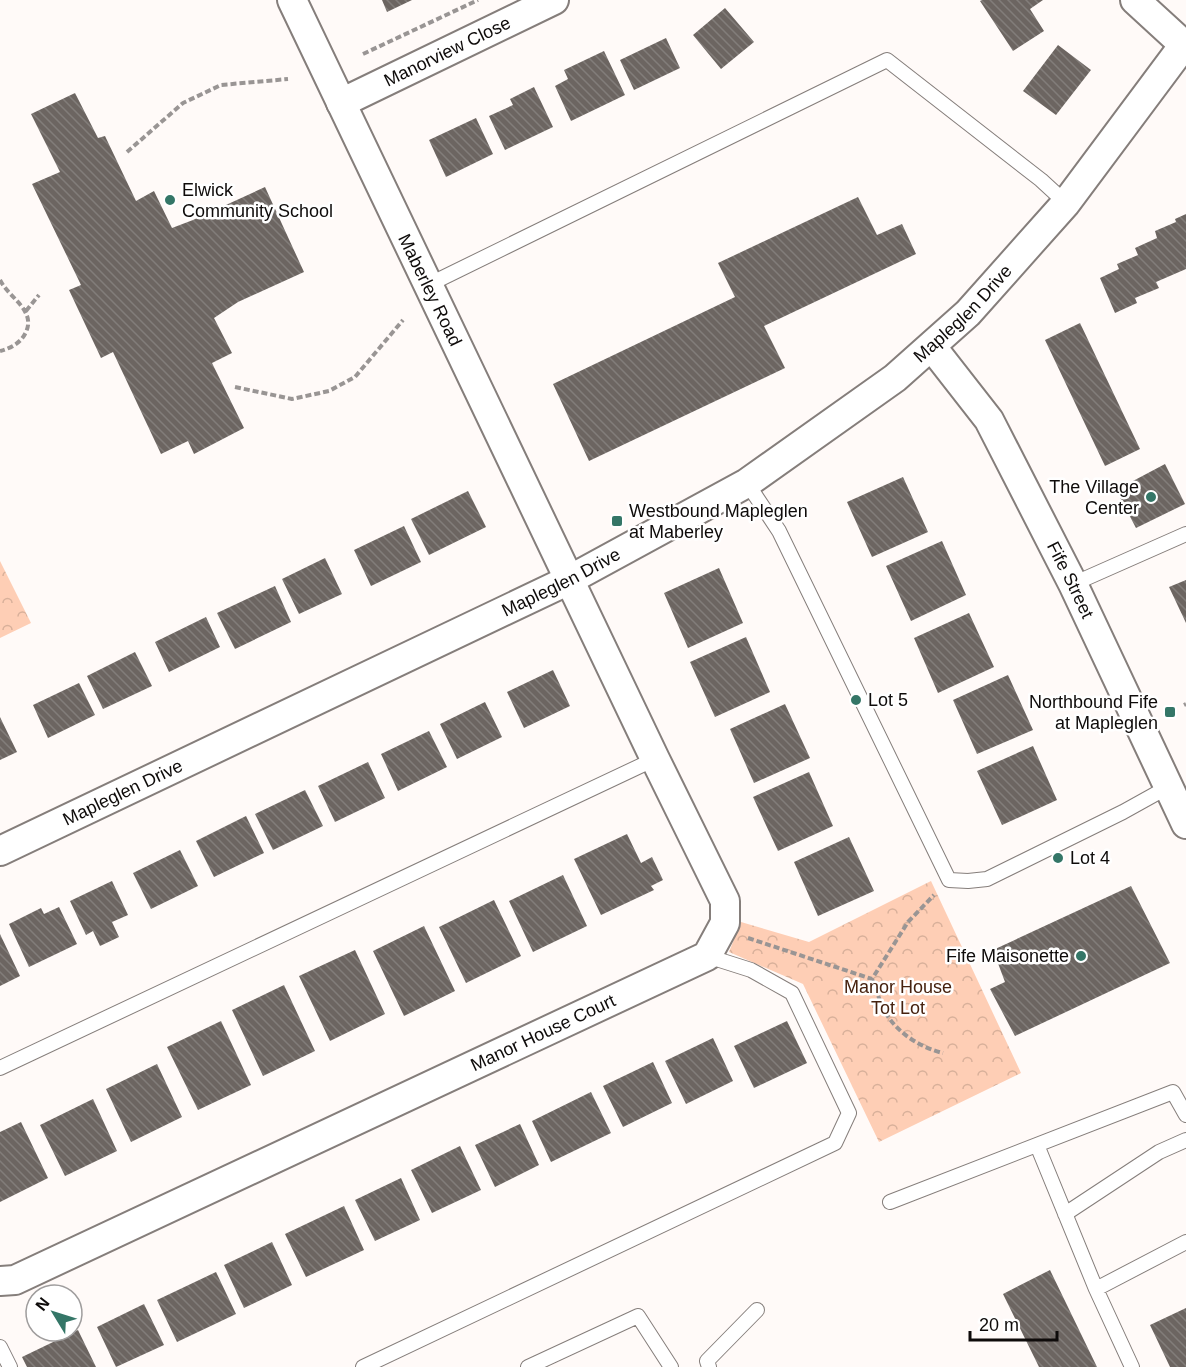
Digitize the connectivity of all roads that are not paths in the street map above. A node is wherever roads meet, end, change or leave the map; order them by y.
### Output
1 (292, 0) edge
2 (554, 0) edge
3 (1135, 0) edge
4 (1185, 43) edge
5 (341, 103) junction
6 (1066, 202) junction
7 (428, 285) junction
8 (932, 347) junction
9 (747, 483) junction
10 (1186, 534) edge
11 (569, 580) junction
12 (1073, 584) junction
13 (655, 759) junction
14 (1167, 787) junction
15 (1186, 824) edge
16 (0, 851) edge
17 (707, 956) junction
18 (0, 1068) edge
19 (1186, 1114) edge
20 (1186, 1140) edge
21 (1037, 1145) junction
22 (890, 1202) dead end
23 (1065, 1214) junction
24 (1186, 1242) edge
25 (0, 1281) edge
26 (1096, 1289) junction
27 (757, 1310) dead end
28 (0, 1347) edge
29 (10, 1367) edge
30 (363, 1367) edge
31 (528, 1367) edge
32 (671, 1367) edge
33 (709, 1367) edge
34 (1132, 1367) edge

1 - 5 street, Maberley Road
2 - 5 street, Manorview Close
3 - 4 street
4 - 6 street, Mapleglen Drive
5 - 7 street, Maberley Road
6 - 7 lane
6 - 8 street, Mapleglen Drive
7 - 11 street, Maberley Road
8 - 9 street, Mapleglen Drive
8 - 12 street, Fife Street
9 - 11 street, Mapleglen Drive
9 - 14 lane
10 - 12 lane
11 - 13 street
11 - 16 street, Mapleglen Drive
12 - 14 street, Fife Street
13 - 17 street
13 - 18 lane
14 - 15 street, Fife Street
17 - 25 street, Manor House Court
17 - 30 lane
19 - 21 lane
20 - 23 lane
21 - 22 lane
21 - 23 lane
23 - 26 lane
24 - 26 lane
26 - 34 lane
27 - 33 lane
28 - 29 lane
31 - 32 lane

